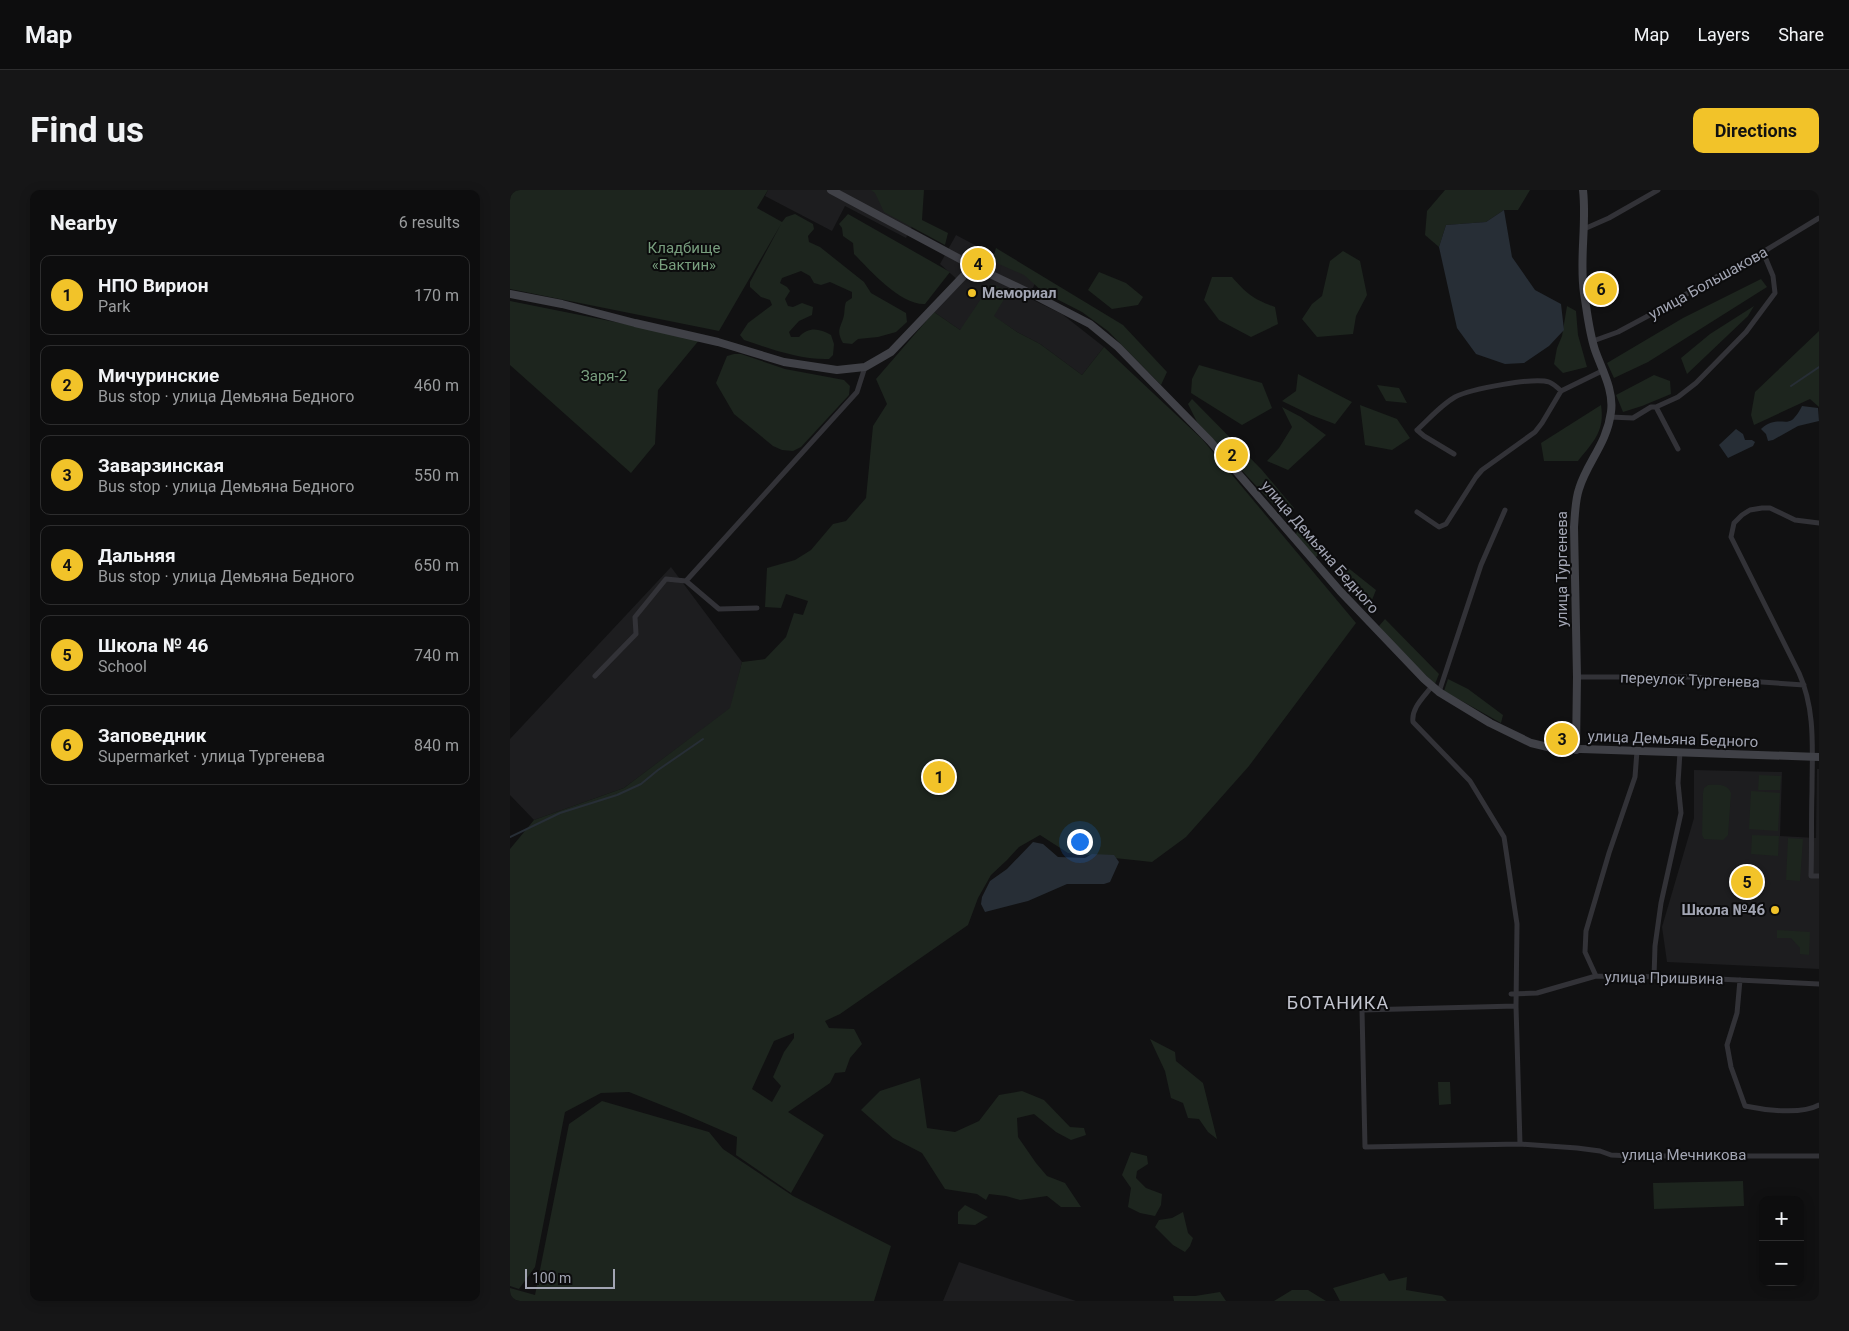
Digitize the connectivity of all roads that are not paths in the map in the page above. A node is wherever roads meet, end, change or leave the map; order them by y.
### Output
1 (831, 190) edge
2 (1583, 190) edge
3 (1658, 190) edge
4 (1819, 218) edge
5 (1584, 229) junction
6 (1763, 252) junction
7 (973, 266) junction
8 (510, 294) edge
9 (1593, 341) junction
10 (865, 367) junction
11 (1604, 370) junction
12 (1561, 391) junction
13 (1656, 407) junction
14 (1610, 417) junction
15 (1678, 448) dead end
16 (1454, 454) dead end
17 (1505, 510) dead end
18 (1417, 512) dead end
19 (1819, 522) edge
20 (686, 581) junction
21 (757, 608) dead end
22 (595, 676) dead end
23 (1577, 677) junction
24 (1804, 685) junction
25 (1432, 686) junction
26 (1439, 692) junction
27 (1576, 750) junction
28 (1637, 752) junction
29 (1680, 752) junction
30 (1816, 757) edge
31 (1819, 876) edge
32 (1596, 976) junction
33 (1654, 977) junction
34 (1740, 980) junction
35 (1819, 984) edge
36 (1514, 994) junction
37 (1516, 1006) junction
38 (1819, 1105) edge
39 (1520, 1144) junction
40 (1819, 1156) edge

1 - 7 street, улица Демьяна Бедного
2 - 5 street, улица Тургенева
3 - 5 street
4 - 6 street, улица Большакова
5 - 9 street, улица Тургенева
6 - 9 street, улица Большакова
6 - 13 street
7 - 10 street
7 - 25 street, улица Демьяна Бедного
8 - 10 street
9 - 11 street, улица Тургенева
10 - 20 street
11 - 12 street
11 - 14 street, улица Тургенева
12 - 16 street
12 - 18 street
13 - 14 street
13 - 15 street
14 - 23 street, улица Тургенева
17 - 26 street
19 - 24 street
20 - 21 street
20 - 22 street
23 - 24 street, переулок Тургенева
23 - 27 street, улица Тургенева
24 - 30 street
25 - 26 street, улица Демьяна Бедного
25 - 36 street
26 - 27 street, улица Демьяна Бедного
27 - 28 street, улица Демьяна Бедного
28 - 29 street, улица Демьяна Бедного
28 - 32 street
29 - 30 street, улица Демьяна Бедного
29 - 33 street
30 - 31 street
32 - 33 street, улица Пришвина
32 - 36 street, улица Пришвина
33 - 34 street, улица Пришвина
34 - 35 street, улица Пришвина
34 - 38 street
36 - 37 street
37 - 39 street
37 - 39 street, улица Мечникова
39 - 40 street, улица Мечникова

